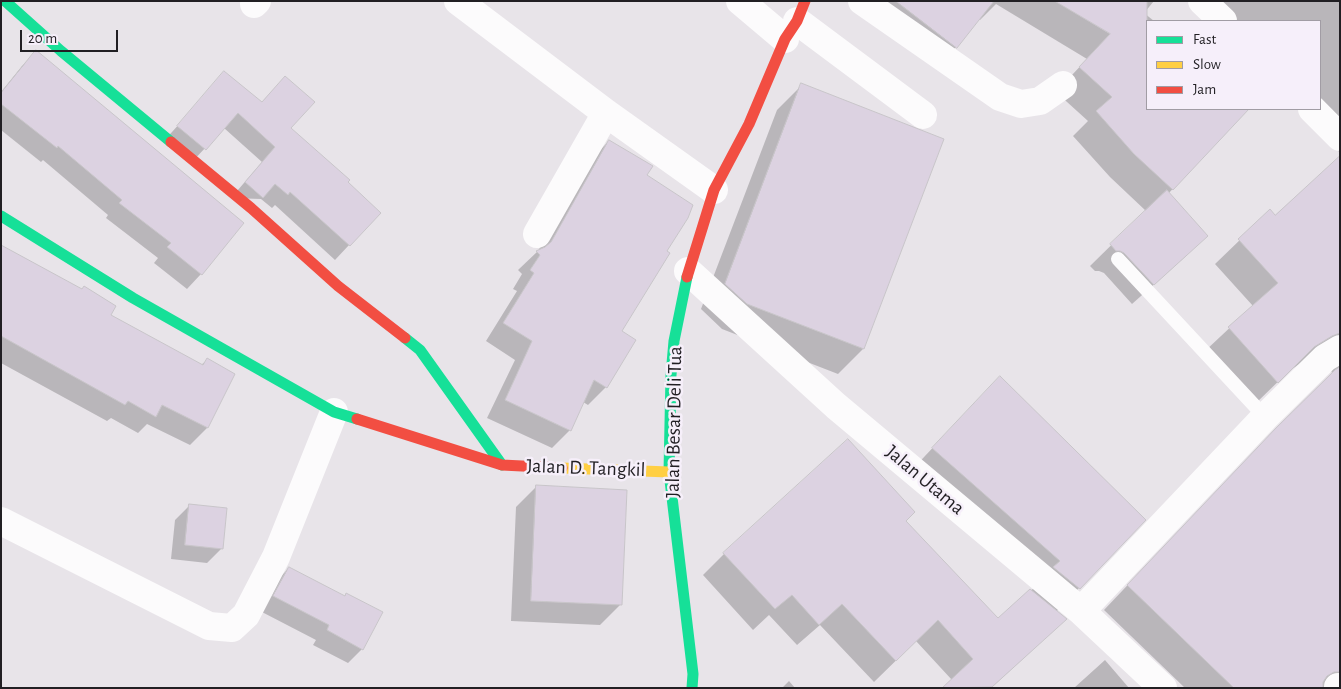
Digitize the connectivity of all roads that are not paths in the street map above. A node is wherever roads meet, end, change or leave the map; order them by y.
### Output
1 (5, 1) edge
2 (458, 1) edge
3 (740, 1) edge
4 (862, 1) edge
5 (1202, 1) edge
6 (796, 20) edge
7 (1222, 20) edge
8 (1064, 85) dead end
9 (1313, 110) edge
10 (606, 113) junction
11 (923, 115) dead end
12 (1340, 136) edge
13 (714, 190) junction
14 (1, 216) edge
15 (537, 234) dead end
16 (1118, 259) dead end
17 (688, 271) junction
18 (1340, 349) edge
19 (334, 412) junction
20 (1266, 417) junction
21 (502, 465) junction
22 (670, 472) junction
23 (1, 521) edge
24 (1081, 611) junction
25 (692, 688) edge
26 (1163, 688) edge

1 - 21 street
2 - 10 street
3 - 6 street
4 - 8 street
5 - 7 street
6 - 11 street
6 - 13 street, Jalan Besar Deli Tua
9 - 12 street
10 - 13 street
10 - 15 street
13 - 17 street, Jalan Besar Deli Tua
14 - 19 street, Jalan D. Tangkil
16 - 20 lane
17 - 22 street, Jalan Besar Deli Tua
17 - 24 street, Jalan Utama
18 - 20 street
19 - 21 street, Jalan D. Tangkil
19 - 23 street
20 - 24 street
21 - 22 street, Jalan D. Tangkil
22 - 25 street, Jalan Besar Deli Tua
24 - 26 street, Jalan Utama

